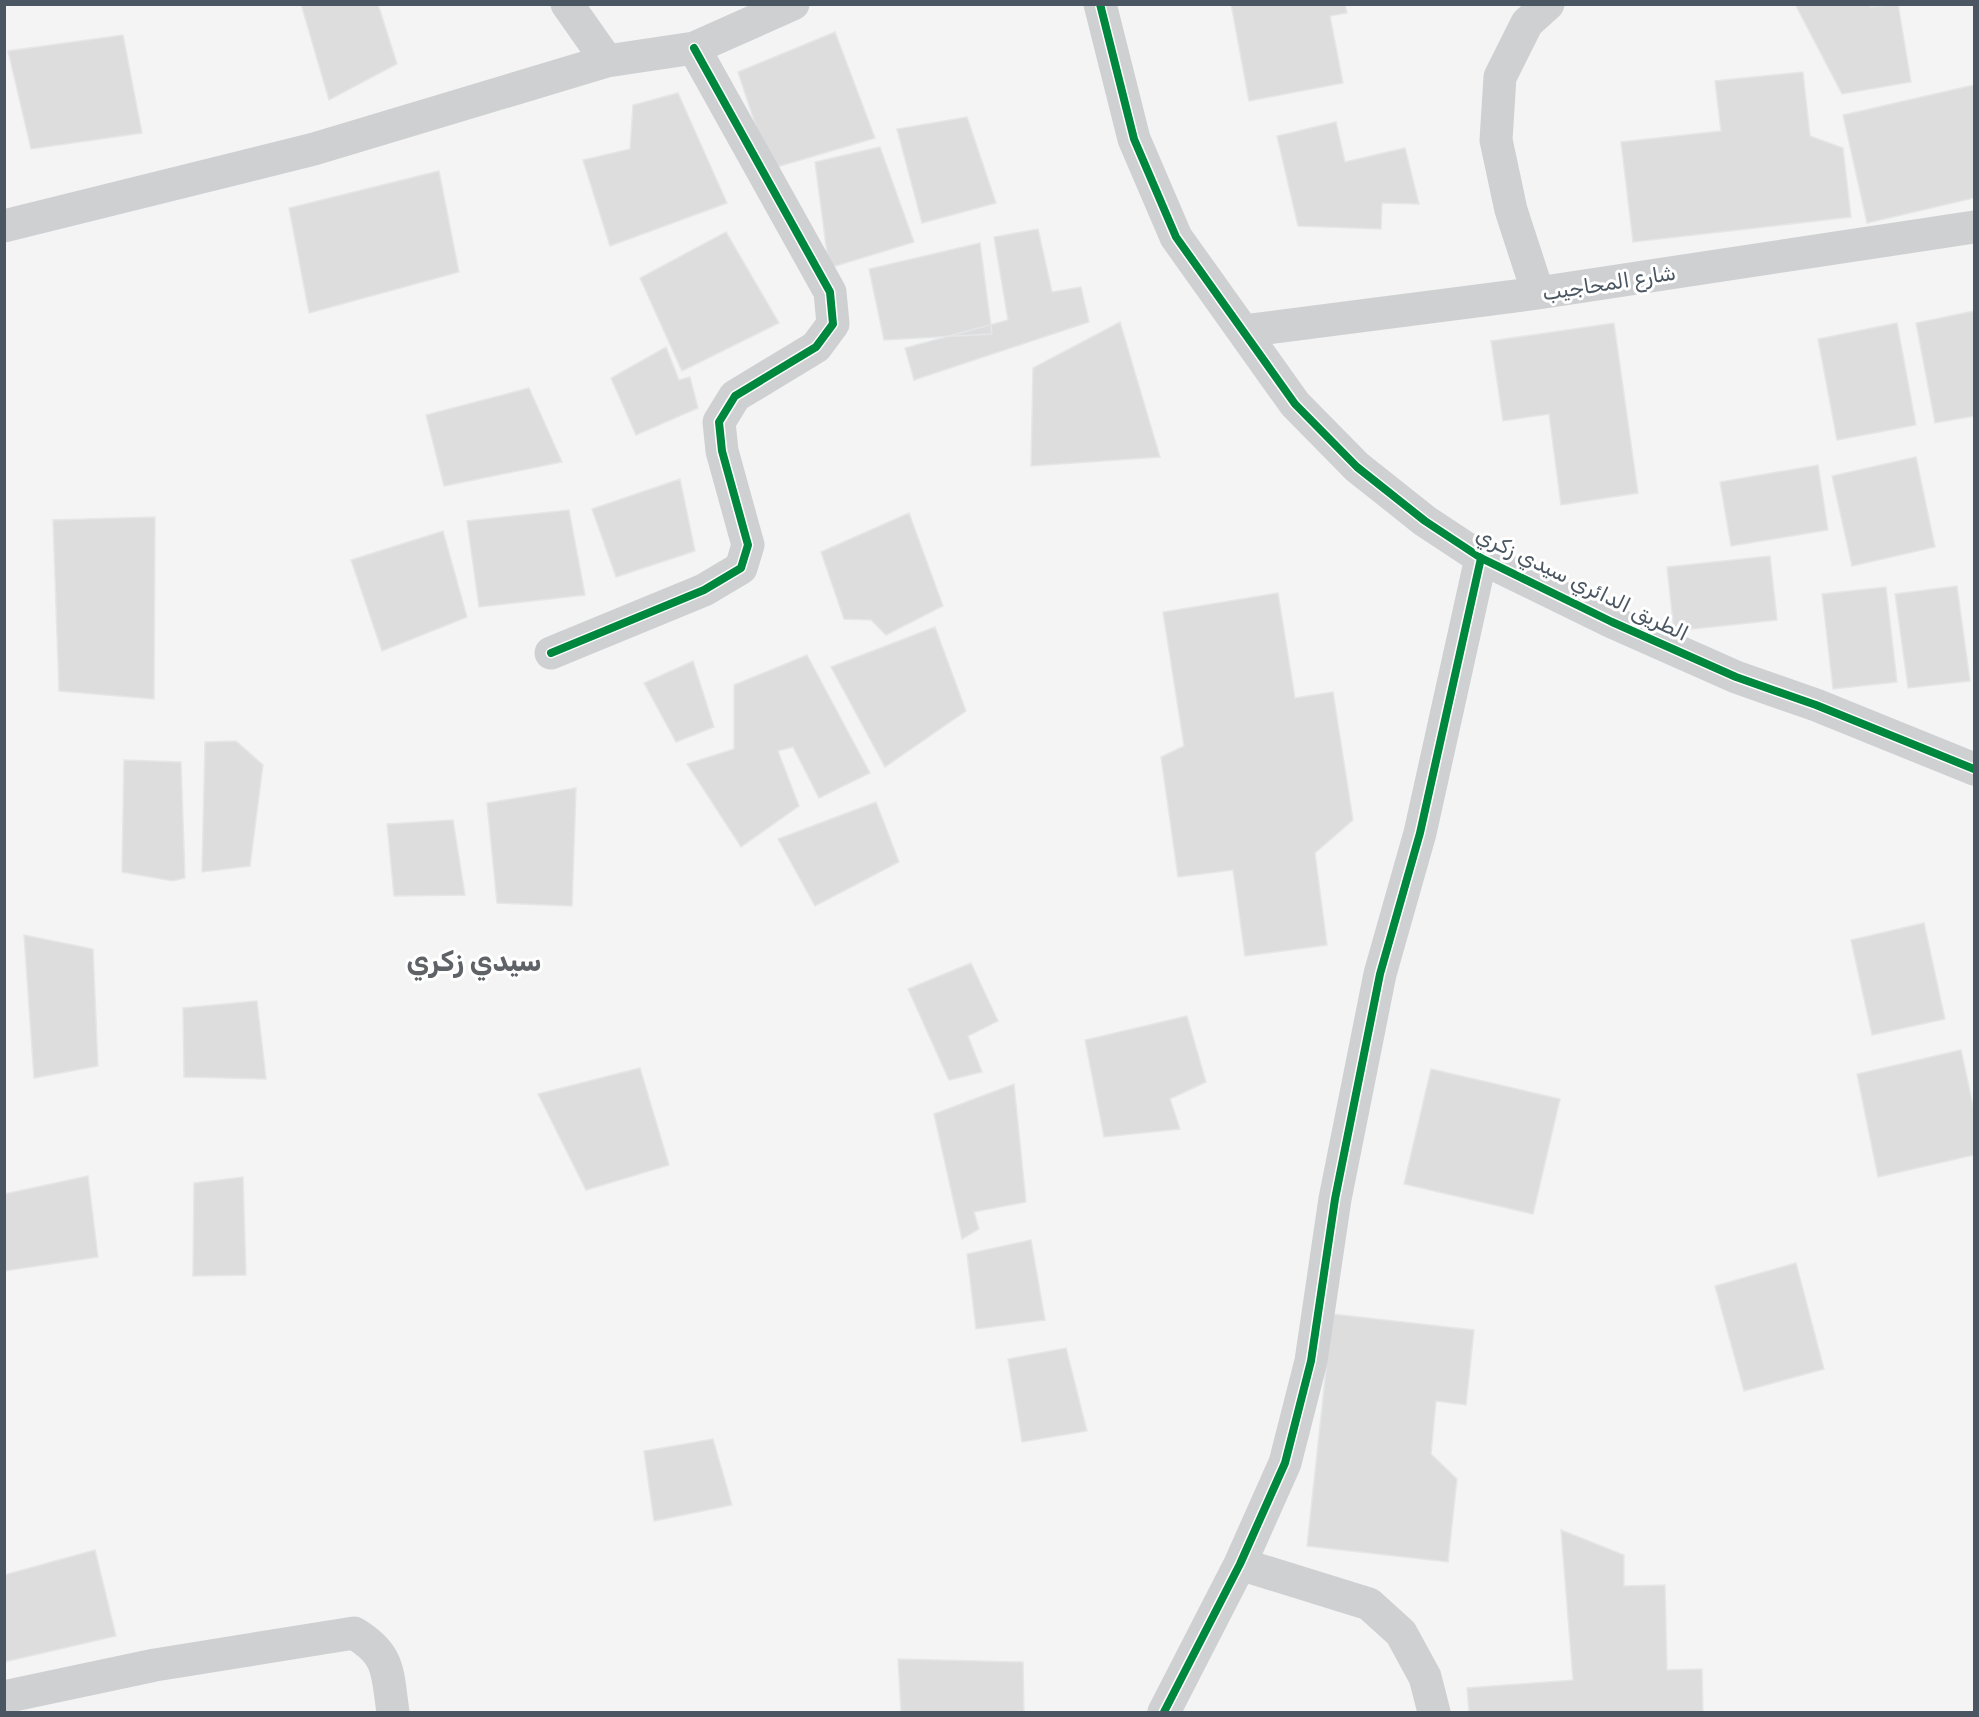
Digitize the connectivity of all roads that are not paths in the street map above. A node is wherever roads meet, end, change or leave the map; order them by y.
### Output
1 (567, 4) edge
2 (793, 4) edge
3 (1100, 4) edge
4 (1548, 4) edge
5 (694, 48) junction
6 (607, 61) junction
7 (4, 226) edge
8 (1974, 227) edge
9 (1538, 293) junction
10 (1243, 331) junction
11 (1481, 558) junction
12 (551, 652) dead end
13 (1974, 769) edge
14 (1240, 1564) junction
15 (4, 1697) edge
16 (393, 1713) edge
17 (1164, 1713) edge
18 (1434, 1713) edge

1 - 6 street
2 - 5 street
3 - 10 street, الطريق الدائري سيدي زكري
4 - 9 street
5 - 6 street
5 - 12 street
6 - 7 street
8 - 9 street, شارع المحاجيب
9 - 10 street, شارع المحاجيب
10 - 11 street, الطريق الدائري سيدي زكري
11 - 13 street, الطريق الدائري سيدي زكري
11 - 14 street
14 - 17 street
14 - 18 street
15 - 16 street

